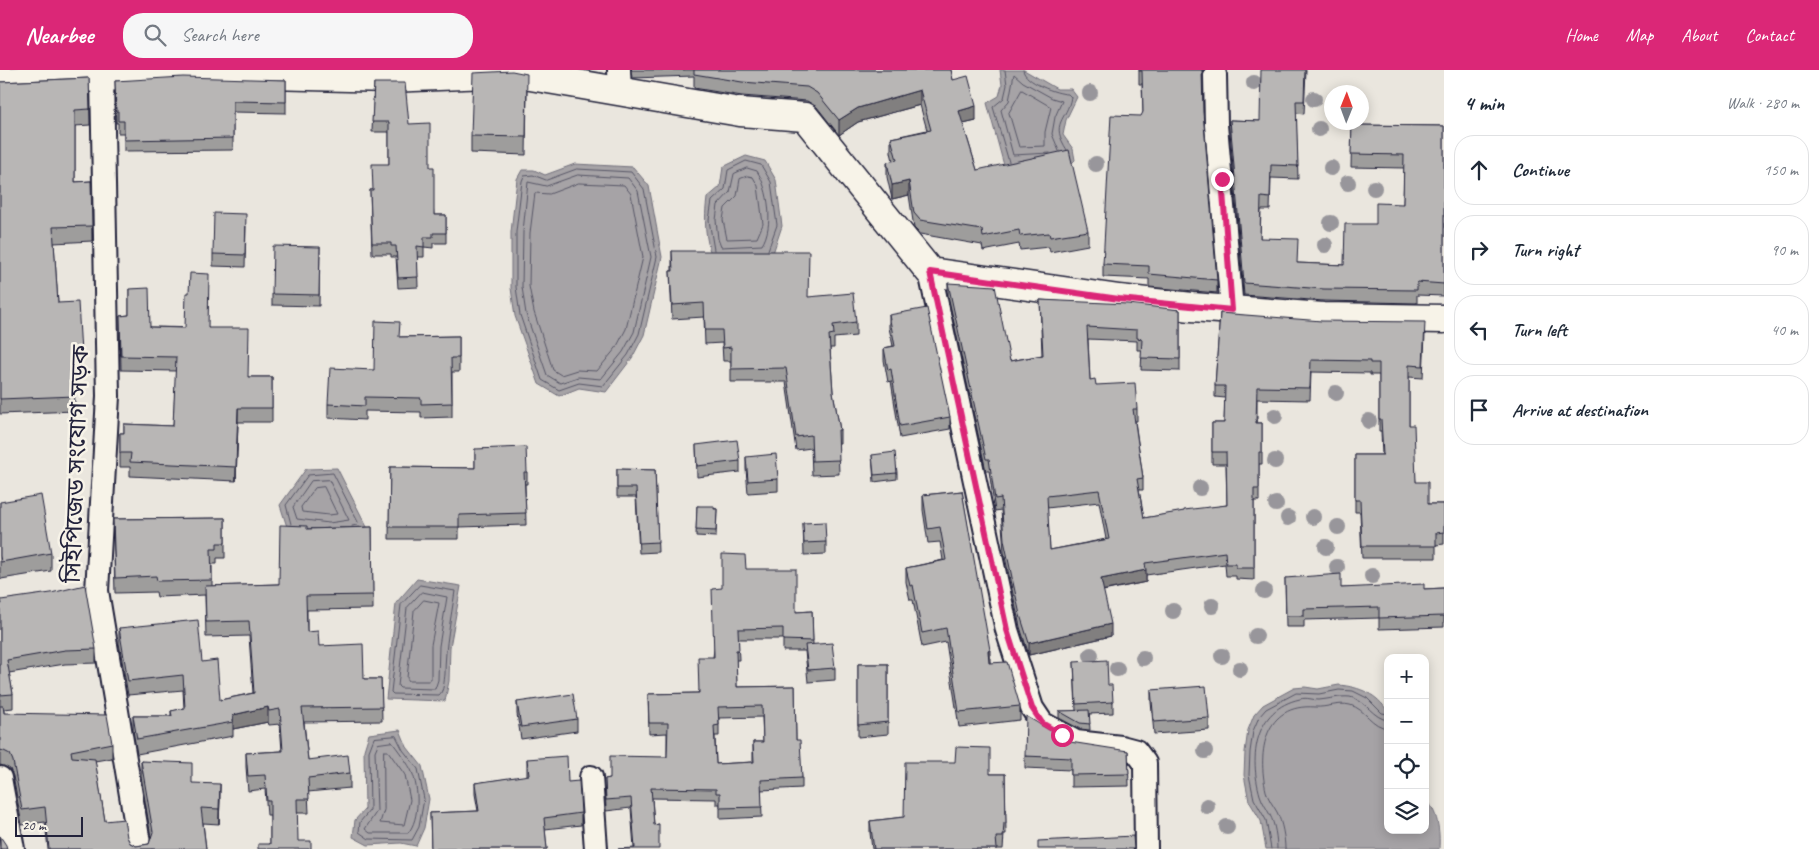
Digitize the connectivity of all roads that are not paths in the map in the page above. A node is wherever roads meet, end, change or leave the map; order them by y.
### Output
1 (183, 72) edge
2 (1215, 76) dead end
3 (102, 77) junction
4 (620, 81) edge
5 (0, 82) edge
6 (930, 272) junction
7 (1232, 310) junction
8 (1444, 319) edge
9 (591, 777) dead end
10 (0, 778) edge
11 (12, 849) edge
12 (140, 849) edge
13 (596, 849) edge
14 (1146, 849) edge

1 - 3 street
1 - 4 street
2 - 7 street
3 - 5 street
3 - 12 street, সিইপিজেড সংযোগ সড়ক
4 - 6 street
6 - 7 street
6 - 14 street
7 - 8 street
9 - 13 street
10 - 11 street

